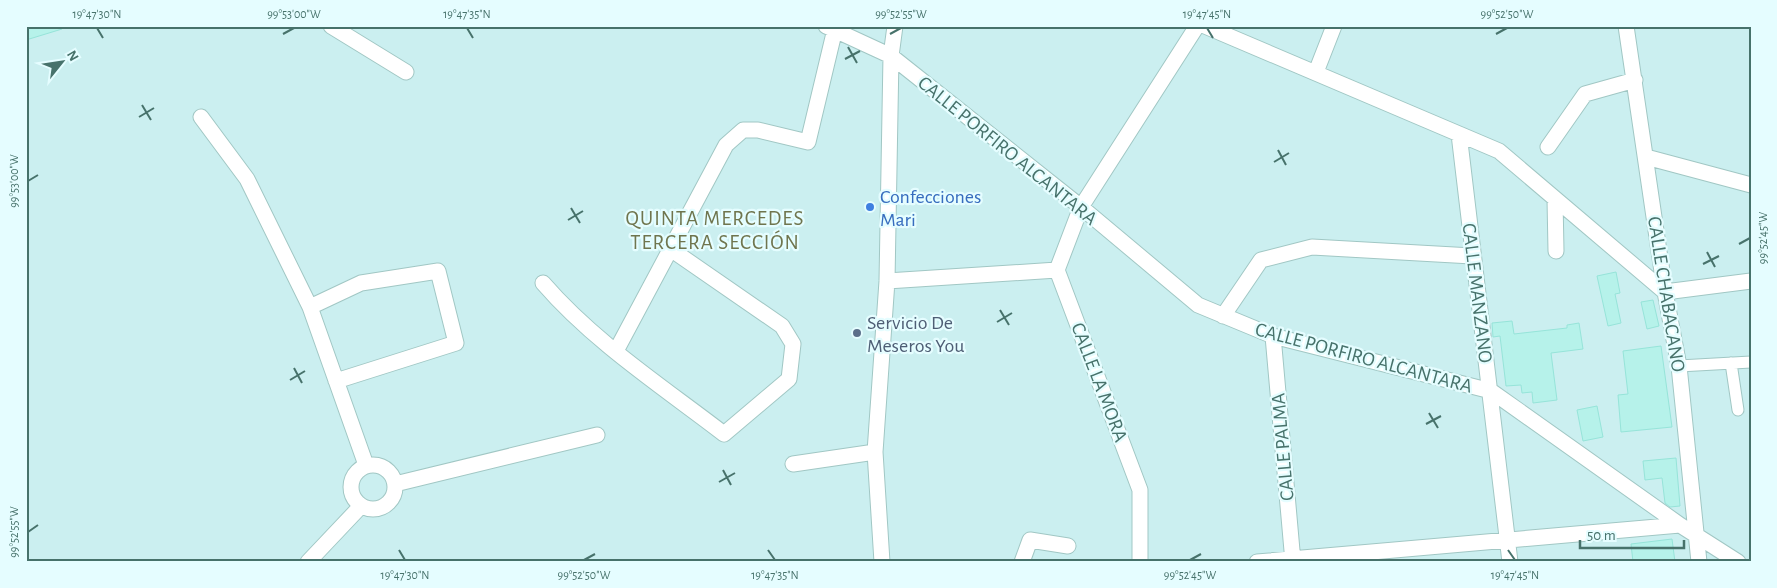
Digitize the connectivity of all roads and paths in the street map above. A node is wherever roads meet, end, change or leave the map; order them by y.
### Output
1 (331, 26) edge
2 (895, 26) edge
3 (1197, 26) edge
4 (1205, 26) edge
5 (1334, 26) edge
6 (1626, 26) edge
7 (830, 27) edge
8 (891, 56) junction
9 (406, 72) dead end
10 (1316, 72) junction
11 (1634, 80) junction
12 (201, 117) dead end
13 (1459, 134) junction
14 (1548, 146) dead end
15 (1646, 158) junction
16 (1751, 185) edge
17 (1555, 198) junction
18 (1081, 207) junction
19 (672, 250) junction
20 (1556, 251) dead end
21 (1472, 256) junction
22 (1058, 270) junction
23 (887, 281) junction
24 (1751, 281) edge
25 (544, 283) dead end
26 (1665, 292) junction
27 (310, 307) junction
28 (1222, 316) junction
29 (1273, 336) junction
30 (616, 351) junction
31 (1751, 362) edge
32 (1731, 363) junction
33 (1679, 366) junction
34 (336, 380) junction
35 (1491, 391) junction
36 (1738, 410) dead end
37 (597, 435) dead end
38 (876, 452) junction
39 (793, 464) dead end
40 (366, 465) junction
41 (395, 484) junction
42 (361, 506) junction
43 (1680, 525) junction
44 (1694, 533) junction
45 (1508, 540) junction
46 (1068, 546) dead end
47 (1405, 556) edge
48 (1292, 559) edge
49 (308, 562) edge
50 (882, 562) edge
51 (1022, 562) edge
52 (1140, 562) edge
53 (1257, 562) edge
54 (1510, 562) edge
55 (1699, 562) edge
56 (1738, 562) edge

1 - 9 street
2 - 8 street
3 - 18 street
4 - 10 street
5 - 10 street
6 - 11 street, CALLE CHABACANO
7 - 8 street, CALLE PORFIRO ALCANTARA
7 - 19 street
8 - 18 street, CALLE PORFIRO ALCANTARA
8 - 23 street
10 - 13 street
11 - 14 street
11 - 15 street, CALLE CHABACANO
12 - 27 street
13 - 17 street
13 - 21 street, CALLE MANZANO
15 - 16 street
15 - 26 street, CALLE CHABACANO
17 - 20 street
17 - 26 street
18 - 22 street
18 - 28 street, CALLE PORFIRO ALCANTARA
19 - 30 street
19 - 30 street
21 - 28 street
21 - 35 street, CALLE MANZANO
22 - 23 street
22 - 52 street, CALLE LA MORA
23 - 38 street
24 - 26 street
25 - 30 street
26 - 33 street, CALLE CHABACANO
27 - 34 street
27 - 34 street
28 - 29 street, CALLE PORFIRO ALCANTARA
29 - 35 street, CALLE PORFIRO ALCANTARA
29 - 48 street, CALLE PALMA
31 - 32 street
32 - 33 street
32 - 36 street
33 - 44 street, CALLE CHABACANO
34 - 40 street
35 - 43 street, CALLE PORFIRO ALCANTARA
35 - 45 street, CALLE MANZANO
37 - 41 street
38 - 39 street
38 - 50 street
40 - 41 street
40 - 42 street
41 - 42 street
42 - 49 street
43 - 44 street, CALLE PORFIRO ALCANTARA
43 - 45 street
44 - 55 street, CALLE CHABACANO
44 - 56 street, CALLE PORFIRO ALCANTARA
45 - 47 street
45 - 54 street, CALLE MANZANO
46 - 51 street
47 - 48 street
48 - 53 street

